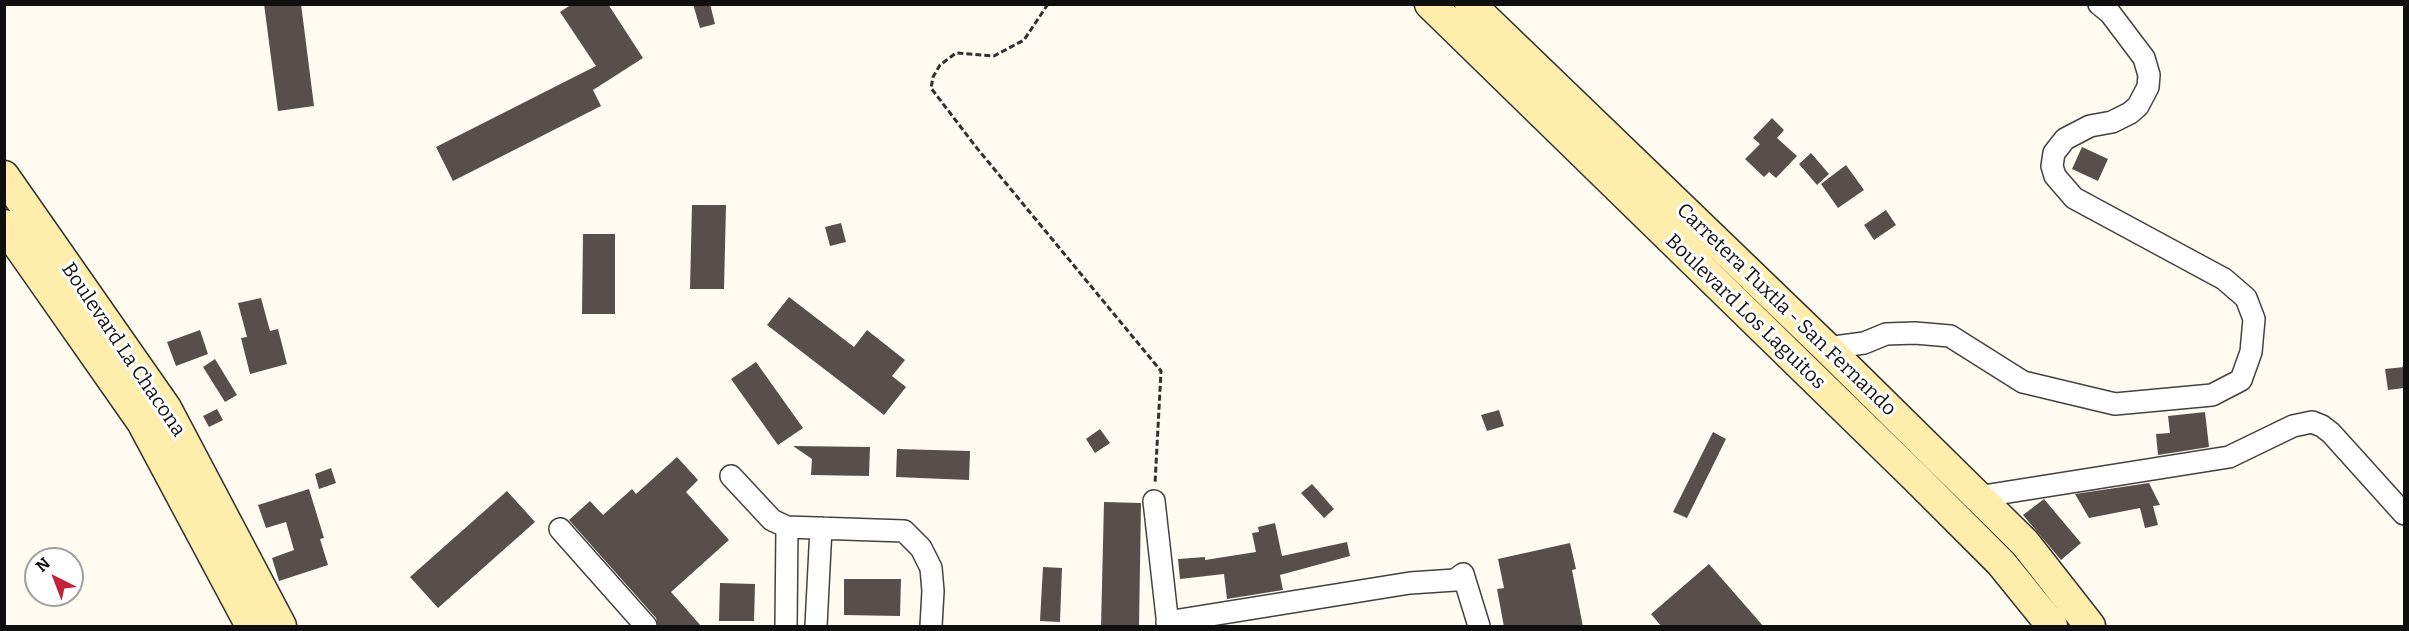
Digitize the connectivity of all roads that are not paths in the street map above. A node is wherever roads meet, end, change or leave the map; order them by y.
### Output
1 (1430, 4) edge
2 (1470, 4) edge
3 (2099, 4) edge
4 (4, 176) edge
5 (4, 225) edge
6 (1827, 348) junction
7 (1910, 431) junction
8 (1888, 451) junction
9 (730, 476) dead end
10 (1977, 497) junction
11 (1154, 501) road end
12 (2404, 514) edge
13 (787, 527) junction
14 (821, 528) junction
15 (560, 529) dead end
16 (1167, 624) edge
17 (251, 627) edge
18 (281, 627) edge
19 (646, 627) edge
20 (786, 627) edge
21 (816, 627) edge
22 (931, 627) edge
23 (1479, 627) edge
24 (2052, 627) edge
25 (2090, 627) edge

1 - 8 main road, Boulevard Los Laguitos
2 - 6 main road, Carretera Tuxtla - San Fernando
3 - 6 street
4 - 18 main road, Boulevard La Chacona
5 - 17 main road, Boulevard La Chacona
6 - 7 main road, Carretera Tuxtla - San Fernando
7 - 8 main road
7 - 10 main road, Carretera Tuxtla - San Fernando
8 - 24 main road, Boulevard Los Laguitos
9 - 13 street
10 - 12 street
10 - 25 main road, Carretera Tuxtla - San Fernando
11 - 16 street
13 - 14 street
13 - 20 street
14 - 21 street
14 - 22 street
15 - 19 street
16 - 23 street

